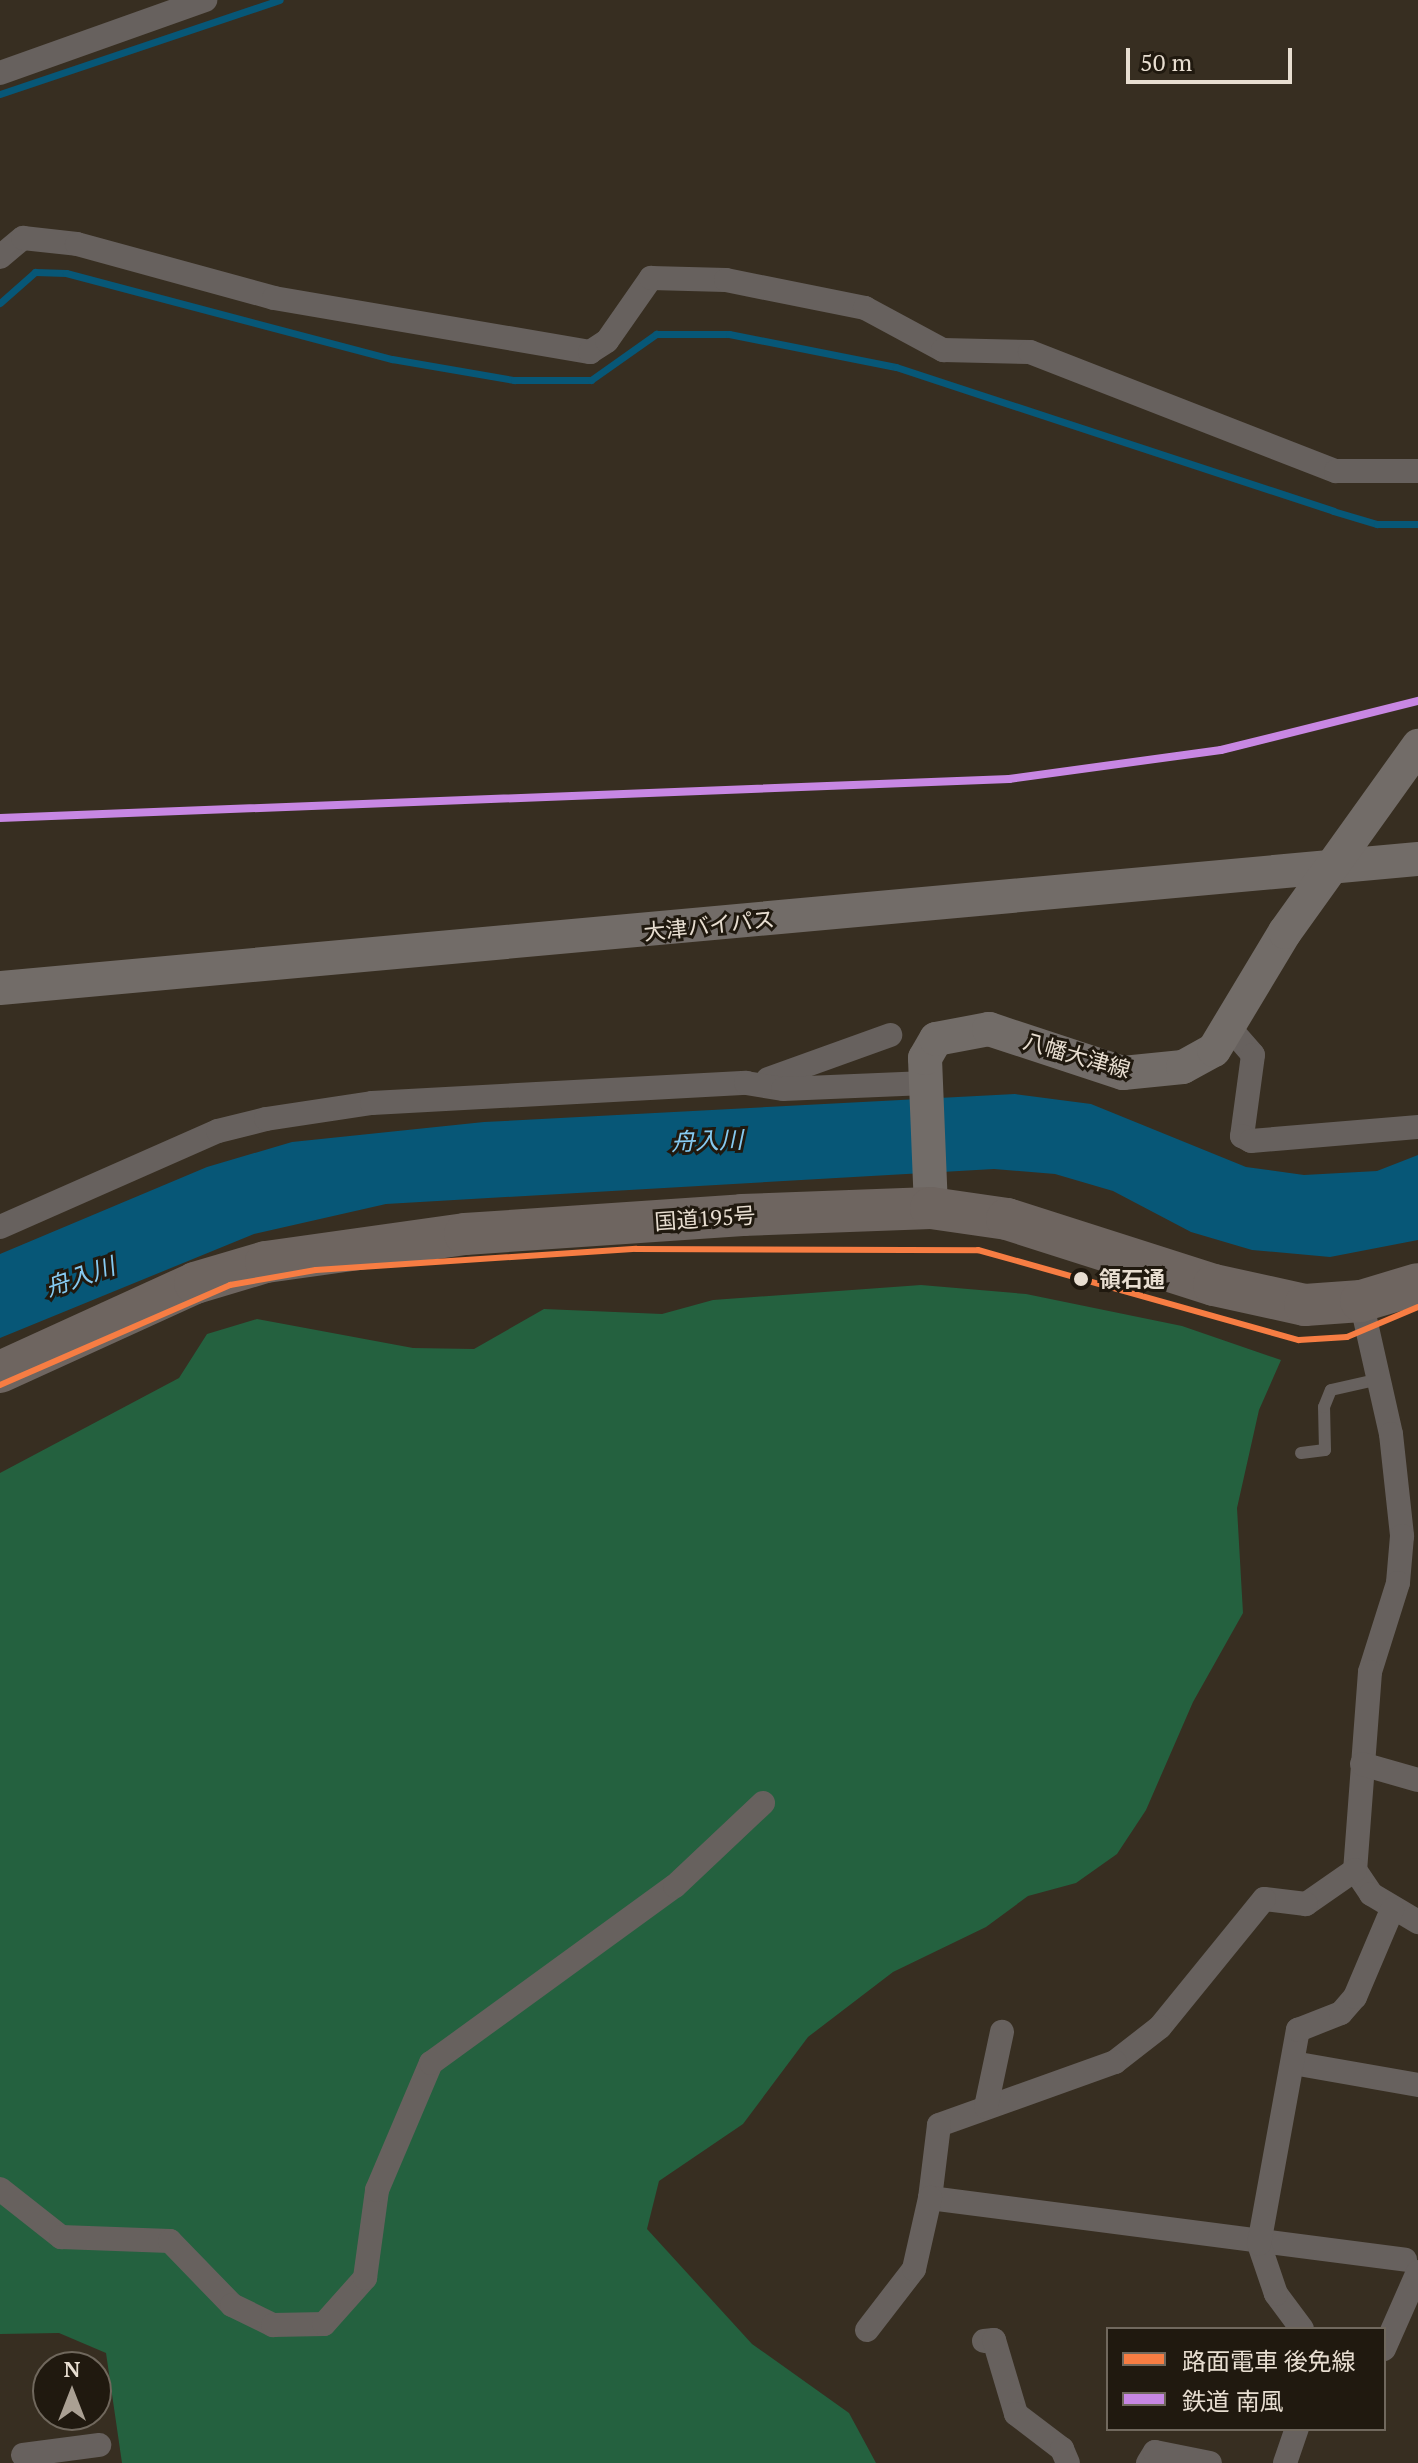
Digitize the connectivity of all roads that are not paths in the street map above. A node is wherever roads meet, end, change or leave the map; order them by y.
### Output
1 (205, 0) edge
2 (0, 73) edge
3 (0, 257) edge
4 (1418, 471) edge
5 (1418, 746) edge
6 (1405, 782) edge
7 (1418, 859) edge
8 (1334, 865) junction
9 (0, 988) edge
10 (1228, 1026) junction
11 (890, 1035) dead end
12 (746, 1083) junction
13 (926, 1086) junction
14 (1418, 1127) edge
15 (930, 1191) junction
16 (0, 1227) edge
17 (1418, 1284) edge
18 (1361, 1301) junction
19 (0, 1372) edge
20 (1380, 1379) junction
21 (1301, 1453) dead end
22 (1362, 1764) junction
23 (1418, 1780) edge
24 (763, 1803) dead end
25 (1355, 1870) junction
26 (1392, 1910) junction
27 (1418, 1922) edge
28 (1002, 2032) dead end
29 (1293, 2063) junction
30 (1418, 2085) edge
31 (986, 2107) junction
32 (0, 2189) edge
33 (930, 2198) junction
34 (1259, 2244) junction
35 (1412, 2266) edge
36 (1301, 2327) edge
37 (867, 2330) dead end
38 (984, 2341) dead end
39 (1386, 2343) edge
40 (1296, 2431) edge
41 (99, 2445) dead end
42 (16, 2458) edge
43 (1068, 2463) edge
44 (1148, 2463) edge
45 (1210, 2463) edge
46 (1285, 2463) edge

1 - 2 street
3 - 4 street
5 - 6 main road, 八幡大津線
6 - 8 main road, 八幡大津線
7 - 8 main road, 大津バイパス
8 - 9 main road, 大津バイパス
8 - 10 main road, 八幡大津線
10 - 13 main road, 八幡大津線
10 - 14 street
11 - 12 street
12 - 13 street
12 - 16 street
13 - 15 main road, 八幡大津線
15 - 18 highway, 国道195号
15 - 19 highway, 国道195号
17 - 18 highway, 国道195号
18 - 20 street
20 - 21 lane
20 - 22 street
22 - 23 street
22 - 25 street
24 - 32 street
25 - 26 street
25 - 31 street
26 - 27 street
26 - 29 street
28 - 31 street
29 - 30 street
29 - 34 street
31 - 33 street
33 - 34 street
33 - 37 street
34 - 35 street
34 - 36 street
35 - 39 street
38 - 43 street
40 - 46 street
41 - 42 street
44 - 45 street

